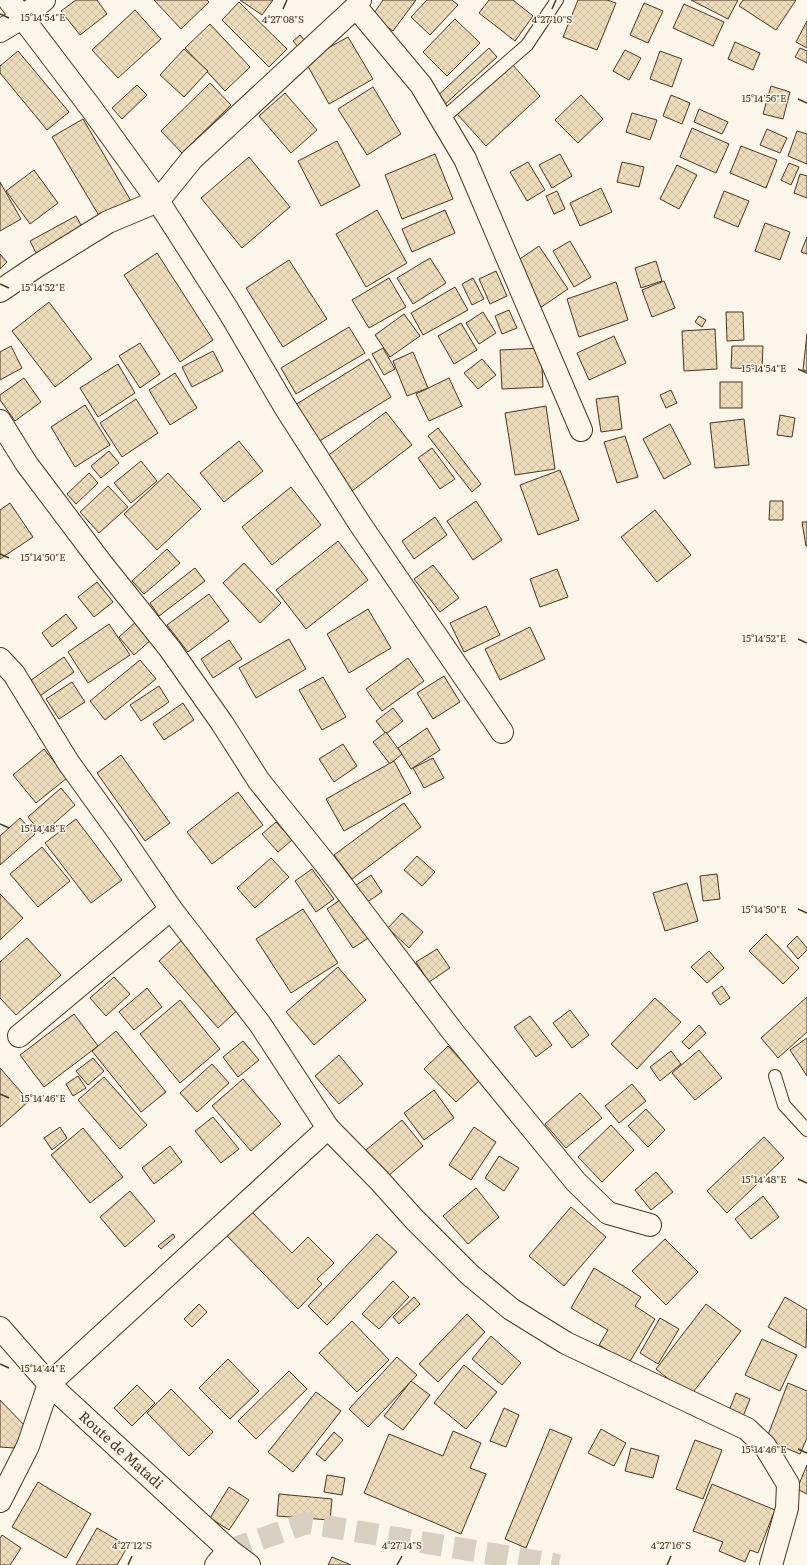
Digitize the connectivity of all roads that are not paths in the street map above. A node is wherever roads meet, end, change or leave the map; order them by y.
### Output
1 (9, 0) edge
2 (44, 0) edge
3 (557, 0) edge
4 (358, 3) edge
5 (23, 17) junction
6 (0, 31) edge
7 (441, 120) junction
8 (158, 201) junction
9 (0, 291) edge
10 (0, 421) edge
11 (581, 430) dead end
12 (0, 659) edge
13 (502, 732) dead end
14 (171, 909) junction
15 (19, 1036) dead end
16 (775, 1076) dead end
17 (328, 1128) junction
18 (807, 1130) edge
19 (650, 1225) dead end
20 (0, 1328) edge
21 (49, 1384) junction
22 (10, 1464) edge
23 (0, 1501) edge
24 (223, 1557) edge
25 (249, 1565) tunnel mouth
26 (771, 1565) edge

1 - 5 main road
2 - 5 main road
3 - 7 lane
4 - 7 main road
4 - 8 main road
5 - 6 main road
5 - 8 main road
7 - 11 main road
8 - 9 main road
8 - 13 main road
10 - 19 main road
12 - 14 main road
14 - 15 main road
14 - 17 main road
16 - 18 lane
17 - 21 main road
17 - 26 main road
20 - 21 main road, Route de Matadi
21 - 22 main road
21 - 24 main road, Route de Matadi
22 - 23 main road
24 - 25 main road, Route de Matadi

